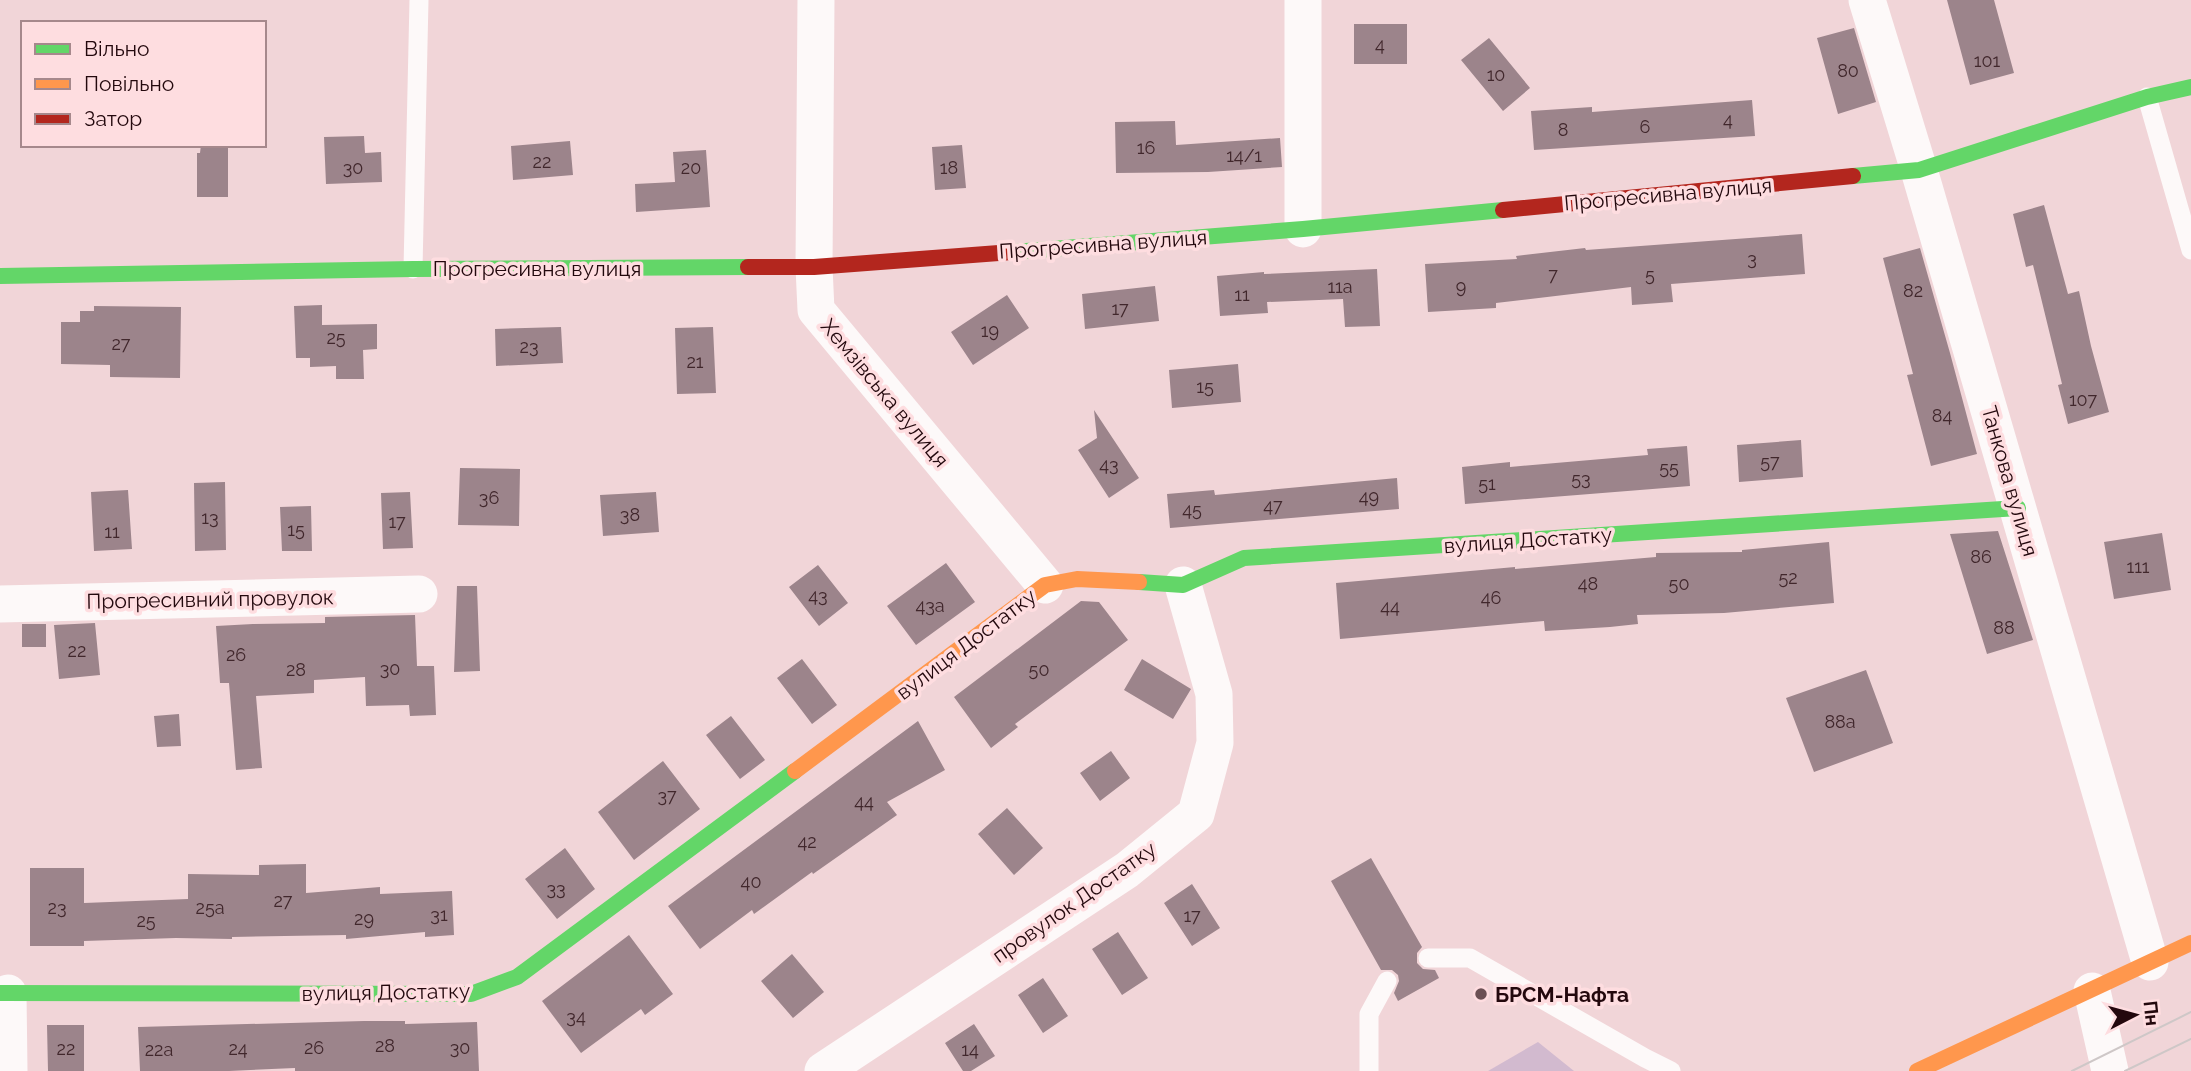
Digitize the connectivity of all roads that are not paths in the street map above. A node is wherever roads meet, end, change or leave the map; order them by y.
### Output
1 (419, 0) edge
2 (816, 0) edge
3 (1303, 0) edge
4 (1867, 0) edge
5 (2191, 87) edge
6 (2147, 97) junction
7 (1919, 170) junction
8 (1303, 229) junction
9 (2191, 250) edge
10 (814, 267) junction
11 (413, 269) junction
12 (0, 276) edge
13 (2018, 508) junction
14 (1045, 585) junction
15 (1183, 585) junction
16 (419, 594) dead end
17 (0, 604) edge
18 (2191, 943) edge
19 (1428, 958) dead end
20 (2150, 962) junction
21 (1387, 981) dead end
22 (2092, 990) junction
23 (4, 993) edge
24 (9, 1071) edge
25 (823, 1071) edge
26 (1369, 1071) edge
27 (1671, 1071) edge
28 (1917, 1071) edge
29 (2110, 1071) edge

1 - 11 lane
2 - 10 street, Хемзівська вулиця
3 - 8 street
4 - 7 street, Танкова вулиця
5 - 6 street, Прогресивна вулиця
6 - 7 street, Прогресивна вулиця
6 - 9 lane
7 - 8 street, Прогресивна вулиця
7 - 13 street, Танкова вулиця
8 - 10 street, Прогресивна вулиця
10 - 11 street, Прогресивна вулиця
10 - 14 street, Хемзівська вулиця
11 - 12 street, Прогресивна вулиця
13 - 15 street, вулиця Достатку
13 - 20 street, Танкова вулиця
14 - 15 street, вулиця Достатку
14 - 23 street, вулиця Достатку
15 - 25 street, провулок Достатку
16 - 17 street, Прогресивний провулок
18 - 20 street
19 - 27 lane
20 - 22 street
21 - 26 lane
22 - 28 street
22 - 29 street
23 - 24 street

